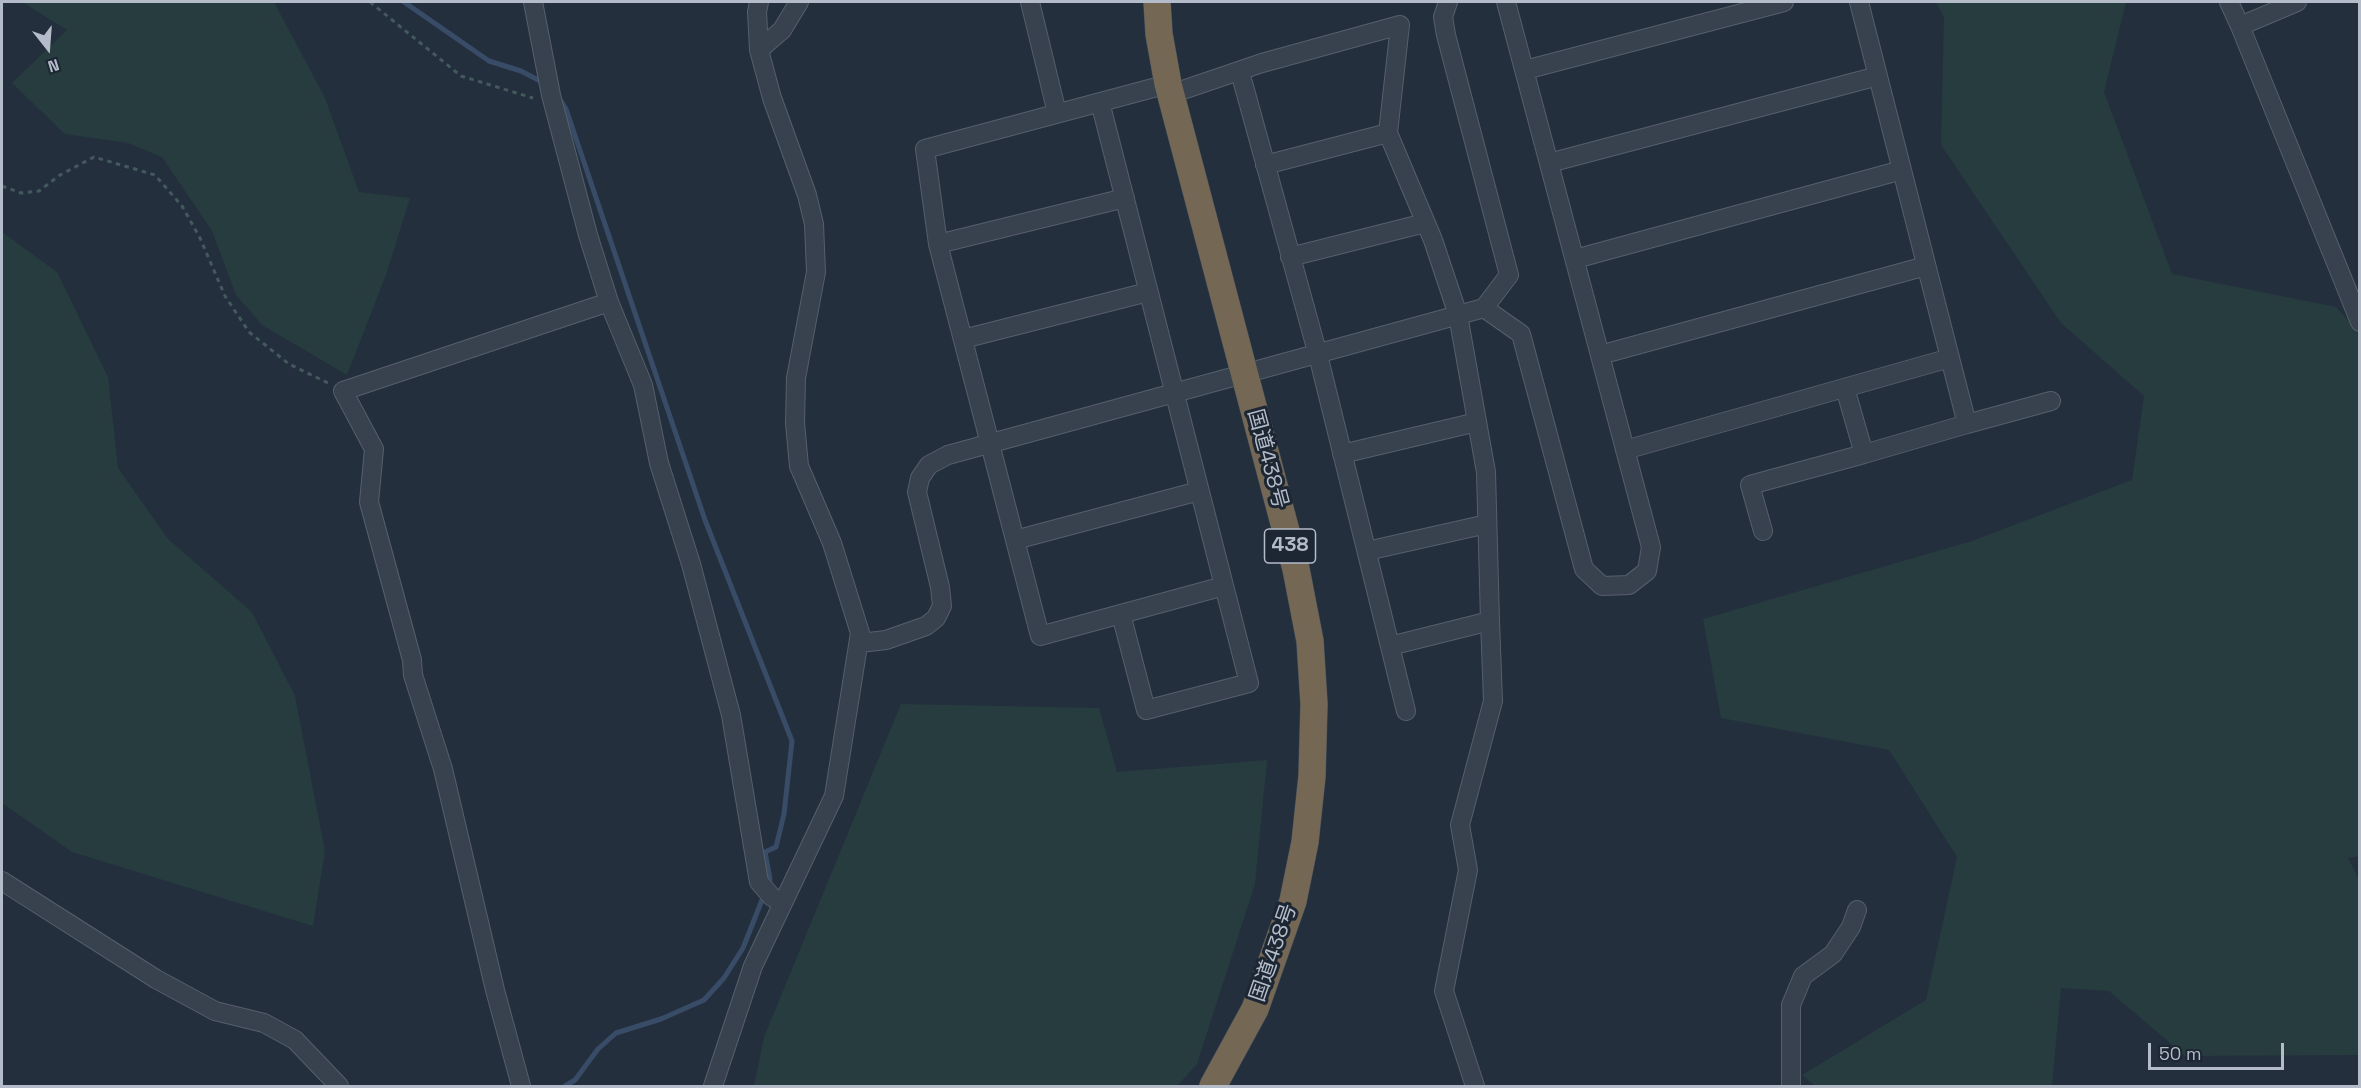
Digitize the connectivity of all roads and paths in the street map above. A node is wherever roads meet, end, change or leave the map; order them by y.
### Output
1 (370, 2) edge
2 (532, 2) edge
3 (759, 2) edge
4 (799, 2) edge
5 (1030, 2) edge
6 (1157, 2) edge
7 (1448, 2) edge
8 (1506, 2) edge
9 (1784, 2) edge
10 (1859, 2) edge
11 (2229, 2) edge
12 (2297, 2) edge
13 (2240, 26) junction
14 (759, 50) junction
15 (1525, 70) junction
16 (1240, 72) junction
17 (1878, 76) junction
18 (1170, 89) junction
19 (551, 94) junction
20 (1100, 102) junction
21 (1057, 113) junction
22 (1388, 133) junction
23 (1549, 163) junction
24 (1265, 165) junction
25 (1902, 170) junction
26 (2, 186) edge
27 (1125, 198) junction
28 (1425, 223) junction
29 (938, 244) junction
30 (1290, 257) junction
31 (1575, 259) junction
32 (1926, 266) junction
33 (1148, 292) junction
34 (609, 302) junction
35 (1484, 308) junction
36 (1458, 315) junction
37 (2360, 322) edge
38 (963, 339) junction
39 (1318, 355) junction
40 (1600, 355) junction
41 (1950, 358) junction
42 (1244, 374) junction
43 (1845, 388) junction
44 (343, 390) junction
45 (1174, 393) junction
46 (2051, 401) dead end
47 (1477, 422) junction
48 (1967, 424) junction
49 (990, 443) junction
50 (1625, 450) junction
51 (1342, 454) junction
52 (1864, 454) junction
53 (1199, 491) junction
54 (1487, 524) junction
55 (1763, 531) dead end
56 (1015, 540) junction
57 (1367, 551) junction
58 (1224, 586) junction
59 (1121, 614) junction
60 (1490, 621) junction
61 (860, 643) junction
62 (1390, 646) junction
63 (1406, 711) dead end
64 (2, 881) edge
65 (772, 896) junction
66 (1857, 910) dead end
67 (339, 1086) edge
68 (521, 1086) edge
69 (713, 1086) edge
70 (1213, 1086) edge
71 (1474, 1086) edge
72 (1791, 1086) edge

1 - 19 path
2 - 19 street
3 - 14 street
4 - 14 street
5 - 21 street
6 - 18 highway, 国道438号 / 438
7 - 35 street
8 - 15 street
9 - 15 street
10 - 17 street
11 - 13 street
12 - 13 street
13 - 37 street
14 - 61 street
15 - 23 street
16 - 18 street
16 - 22 street
16 - 24 street
17 - 23 street
17 - 25 street
18 - 20 street
18 - 42 highway, 国道438号 / 438
19 - 34 street
20 - 21 street
20 - 27 street
21 - 29 street
22 - 24 street
22 - 28 street
23 - 31 street
24 - 30 street
25 - 31 street
25 - 32 street
26 - 44 path
27 - 29 street
27 - 33 street
28 - 30 street
28 - 36 street
29 - 38 street
30 - 39 street
31 - 40 street
32 - 40 street
32 - 41 street
33 - 38 street
33 - 45 street
34 - 44 street
34 - 65 street
35 - 36 street
35 - 50 street
36 - 39 street
36 - 47 street
38 - 49 street
39 - 42 street
39 - 51 street
40 - 50 street
41 - 43 street
41 - 48 street
42 - 45 street
42 - 70 highway, 国道438号 / 438
43 - 50 street
43 - 52 street
44 - 68 street
45 - 49 street
45 - 53 street
46 - 48 street
47 - 51 street
47 - 54 street
48 - 52 street
49 - 56 street
49 - 61 street
51 - 57 street
52 - 55 street
53 - 56 street
53 - 58 street
54 - 57 street
54 - 60 street
56 - 59 street
57 - 62 street
58 - 59 street
58 - 59 street
60 - 62 street
60 - 71 street
61 - 65 street
62 - 63 street
64 - 67 street
65 - 69 street
66 - 72 street

